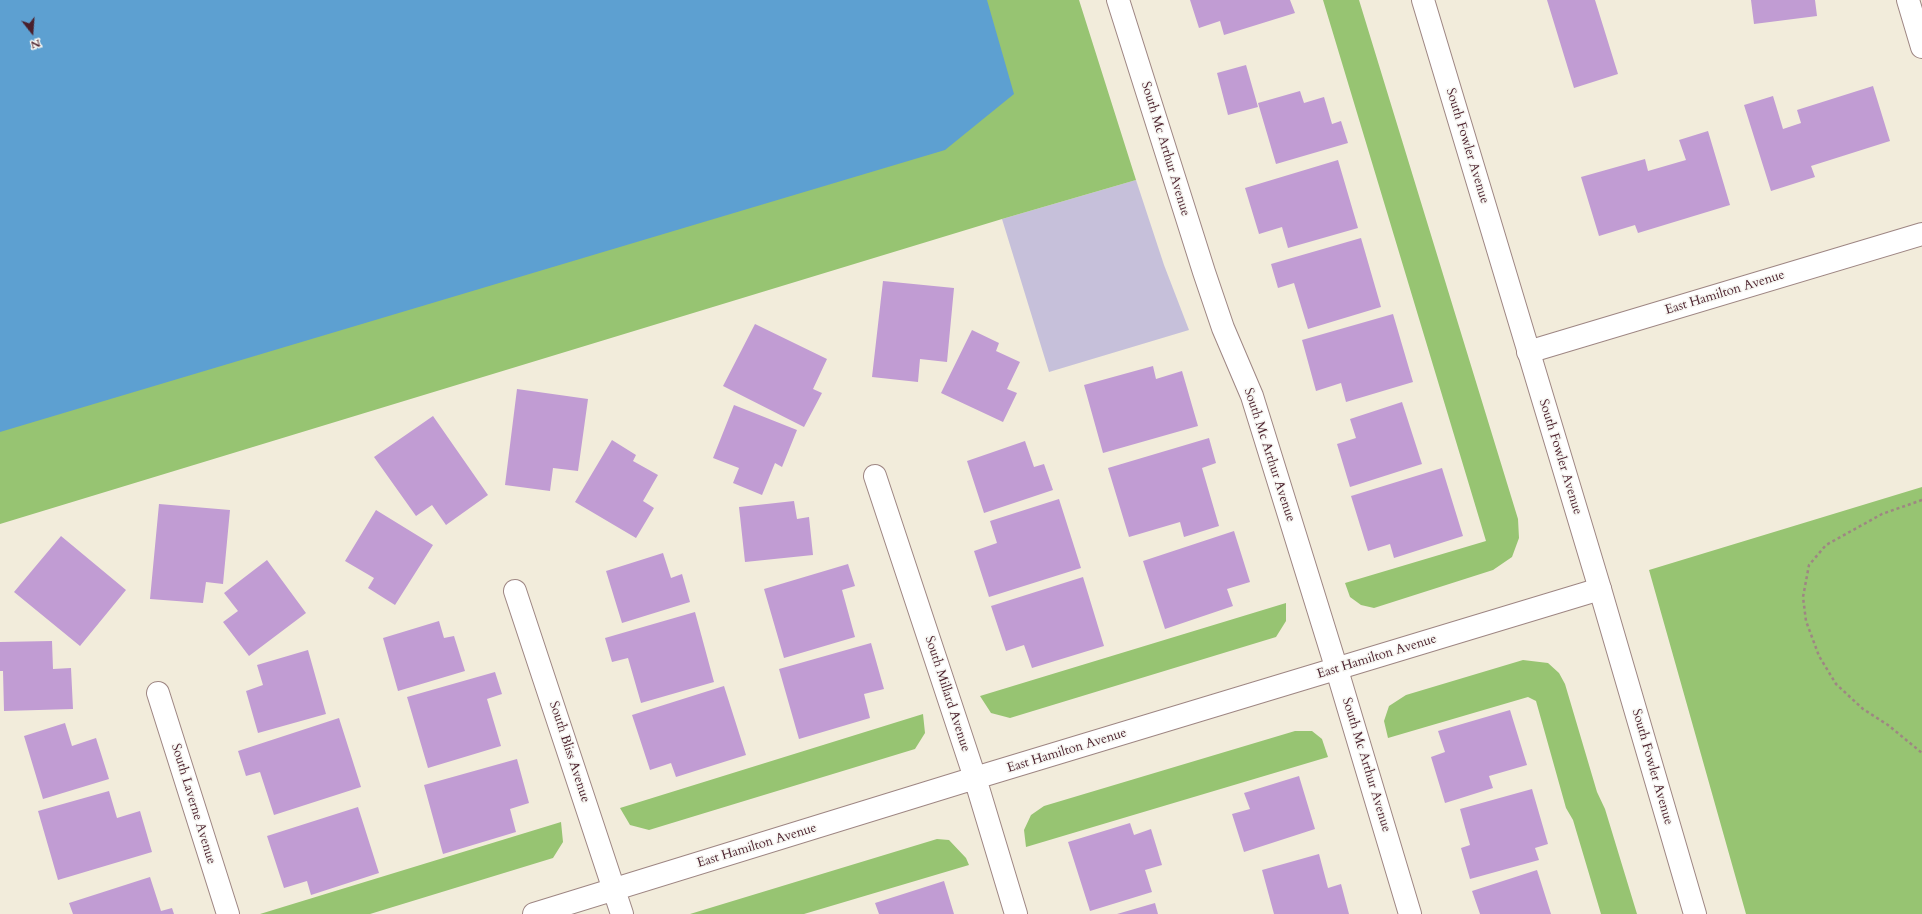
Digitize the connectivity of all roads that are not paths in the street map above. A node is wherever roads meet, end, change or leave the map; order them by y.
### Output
1 (1118, 0) edge
2 (1423, 0) edge
3 (1908, 0) edge
4 (1922, 47) edge
5 (1922, 234) edge
6 (1528, 352) junction
7 (874, 476) dead end
8 (1600, 589) junction
9 (515, 591) dead end
10 (1337, 670) junction
11 (158, 693) dead end
12 (975, 778) junction
13 (615, 890) junction
14 (228, 914) edge
15 (534, 914) edge
16 (622, 914) edge
17 (1016, 914) edge
18 (1410, 914) edge
19 (1695, 914) edge

1 - 10 street, South Mc Arthur Avenue
2 - 6 street, South Fowler Avenue
3 - 4 street
5 - 6 street, East Hamilton Avenue
6 - 8 street, South Fowler Avenue
7 - 12 street, South Millard Avenue
8 - 10 street, East Hamilton Avenue
8 - 19 street, South Fowler Avenue
9 - 13 street, South Bliss Avenue
10 - 12 street, East Hamilton Avenue
10 - 18 street, South Mc Arthur Avenue
11 - 14 street, South Laverne Avenue
12 - 13 street, East Hamilton Avenue
12 - 17 street, South Millard Avenue
13 - 15 street, East Hamilton Avenue
13 - 16 street, South Bliss Avenue

